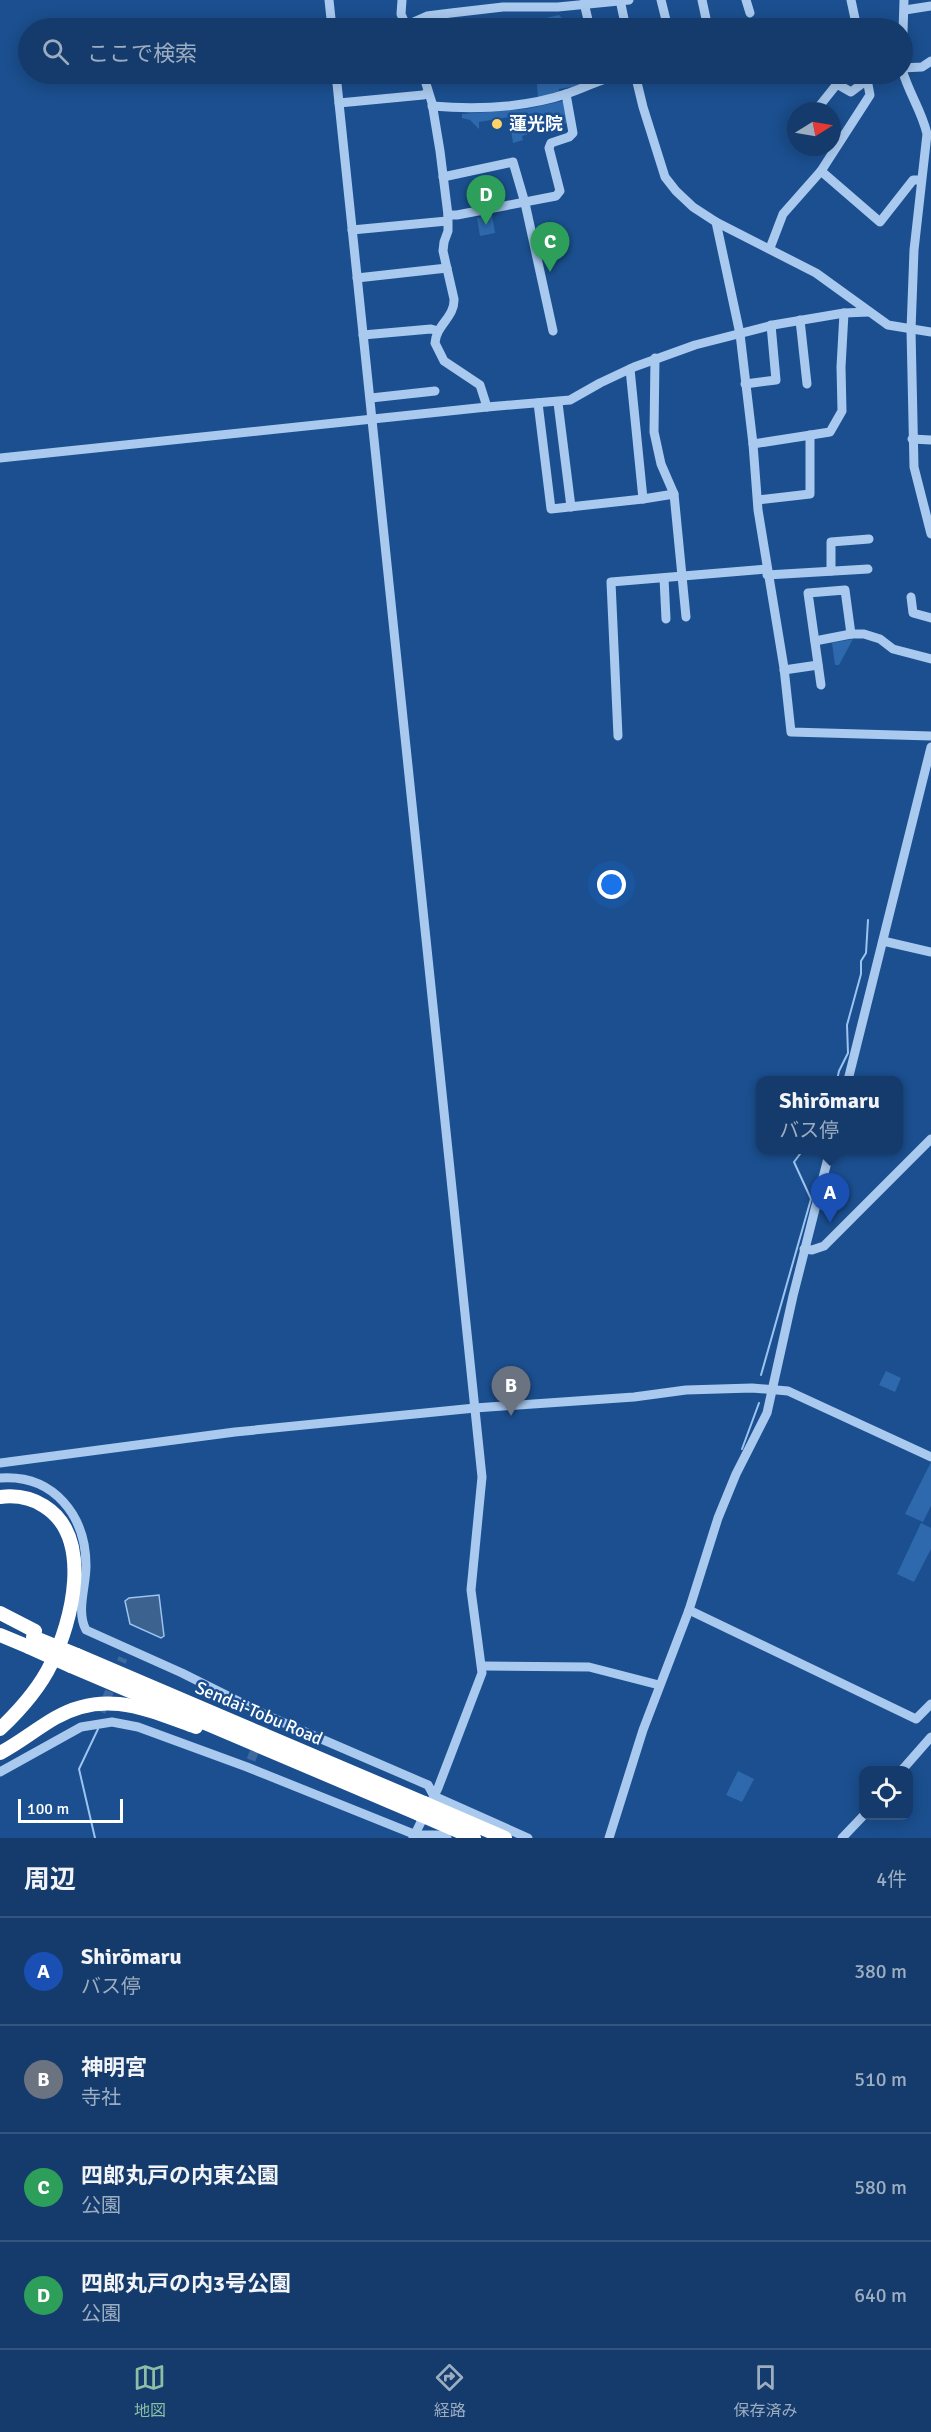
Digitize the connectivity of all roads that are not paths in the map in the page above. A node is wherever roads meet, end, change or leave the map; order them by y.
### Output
1 (329, 0) edge
2 (402, 0) edge
3 (661, 0) edge
4 (702, 0) edge
5 (746, 0) edge
6 (851, 0) edge
7 (623, 1) edge
8 (567, 3) edge
9 (584, 3) junction
10 (524, 4) edge
11 (904, 5) edge
12 (931, 6) edge
13 (750, 13) dead end
14 (331, 18) edge
15 (402, 18) edge
16 (423, 18) edge
17 (588, 18) edge
18 (625, 18) edge
19 (666, 18) edge
20 (706, 18) edge
21 (855, 18) edge
22 (931, 61) edge
23 (913, 67) edge
24 (337, 84) edge
25 (426, 84) edge
26 (585, 84) edge
27 (638, 84) edge
28 (837, 84) edge
29 (837, 84) edge
30 (859, 84) edge
31 (868, 84) edge
32 (906, 84) edge
33 (429, 93) junction
34 (566, 94) junction
35 (823, 102) edge
36 (339, 103) junction
37 (432, 106) junction
38 (929, 134) edge
39 (927, 163) edge
40 (821, 171) junction
41 (443, 177) junction
42 (920, 180) junction
43 (525, 203) junction
44 (448, 218) junction
45 (716, 222) junction
46 (352, 230) junction
47 (770, 248) junction
48 (447, 268) junction
49 (357, 278) junction
50 (869, 312) junction
51 (844, 313) junction
52 (800, 320) junction
53 (771, 326) junction
54 (910, 330) junction
55 (438, 331) junction
56 (553, 331) dead end
57 (931, 332) edge
58 (740, 334) junction
59 (363, 335) junction
60 (655, 358) junction
61 (630, 369) junction
62 (745, 384) junction
63 (807, 384) dead end
64 (435, 391) dead end
65 (371, 398) junction
66 (538, 403) junction
67 (558, 403) junction
68 (487, 408) junction
69 (373, 419) junction
70 (810, 435) junction
71 (912, 439) junction
72 (931, 440) edge
73 (753, 444) junction
74 (0, 458) edge
75 (674, 494) junction
76 (643, 499) junction
77 (758, 501) junction
78 (571, 507) junction
79 (931, 533) edge
80 (869, 538) dead end
81 (868, 569) dead end
82 (831, 571) junction
83 (767, 572) junction
84 (683, 576) junction
85 (664, 578) junction
86 (911, 597) dead end
87 (686, 616) dead end
88 (931, 618) edge
89 (666, 619) dead end
90 (852, 634) junction
91 (815, 641) junction
92 (931, 658) edge
93 (818, 664) junction
94 (784, 670) junction
95 (821, 686) dead end
96 (618, 736) dead end
97 (931, 736) edge
98 (931, 747) edge
99 (883, 941) junction
100 (931, 952) edge
101 (849, 1076) edge
102 (931, 1139) edge
103 (829, 1154) edge
104 (804, 1249) junction
105 (774, 1388) junction
106 (475, 1408) junction
107 (931, 1457) edge
108 (0, 1463) edge
109 (0, 1478) edge
110 (0, 1497) edge
111 (0, 1505) edge
112 (689, 1610) junction
113 (0, 1613) edge
114 (0, 1622) edge
115 (0, 1635) edge
116 (32, 1638) junction
117 (126, 1648) junction
118 (75, 1656) junction
119 (123, 1658) tunnel mouth
120 (482, 1666) junction
121 (659, 1685) junction
122 (931, 1704) edge
123 (101, 1712) tunnel mouth
124 (0, 1719) edge
125 (96, 1724) junction
126 (0, 1729) edge
127 (931, 1737) edge
128 (0, 1753) edge
129 (906, 1766) edge
130 (0, 1772) edge
131 (328, 1775) junction
132 (426, 1805) junction
133 (859, 1820) edge
134 (414, 1836) edge
135 (447, 1838) edge
136 (474, 1838) edge
137 (504, 1838) edge
138 (528, 1838) edge
139 (609, 1838) edge
140 (842, 1838) edge

1 - 14 street
2 - 15 street
3 - 19 street
4 - 20 street
5 - 13 street
6 - 21 street
7 - 9 street
7 - 18 street
8 - 9 street
8 - 10 street
9 - 17 street
10 - 16 street
11 - 12 street
22 - 23 street
24 - 36 street
25 - 33 street
26 - 34 street
27 - 45 street
28 - 30 street
29 - 35 street
31 - 40 street
32 - 38 street
33 - 36 street
33 - 37 street
34 - 37 street
34 - 43 street
36 - 46 street
37 - 41 street
38 - 39 street
39 - 42 street
40 - 42 street
40 - 47 street
41 - 43 street
41 - 44 street
42 - 54 street
43 - 44 street
43 - 56 street
44 - 46 street
44 - 48 street
45 - 47 street
45 - 58 street
46 - 49 street
47 - 50 street
48 - 49 street
48 - 55 street
49 - 59 street
50 - 51 street
50 - 54 street
51 - 52 street
51 - 70 street
52 - 53 street
52 - 63 street
53 - 58 street
53 - 62 street
54 - 57 street
54 - 71 street
55 - 59 street
55 - 68 street
58 - 60 street
58 - 62 street
59 - 65 street
60 - 61 street
60 - 75 street
61 - 67 street
61 - 76 street
62 - 73 street
64 - 65 street
65 - 69 street
66 - 67 street
66 - 68 street
66 - 78 street
67 - 78 street
68 - 69 street
69 - 74 street
69 - 106 street
70 - 73 street
70 - 77 street
71 - 72 street
71 - 79 street
73 - 77 street
75 - 76 street
75 - 84 street
76 - 78 street
77 - 83 street
80 - 82 street
81 - 82 street
82 - 83 street
83 - 84 street
83 - 94 street
84 - 85 street
84 - 87 street
85 - 89 street
85 - 96 street
86 - 88 street
90 - 91 street
90 - 91 street
90 - 92 street
91 - 93 street
93 - 94 street
93 - 95 street
94 - 97 street
98 - 99 street
99 - 100 street
99 - 101 street
102 - 104 street
103 - 104 street
104 - 105 street
105 - 106 street
105 - 107 street
105 - 112 street
106 - 108 street
106 - 120 street
109 - 117 street
110 - 126 highway
111 - 124 highway
112 - 121 street
112 - 122 street
113 - 116 highway
114 - 116 highway, Sendai-Tobu Road
115 - 116 highway, Sendai-Tobu Road
116 - 118 highway, Sendai-Tobu Road, bridge
117 - 119 street
117 - 132 street
118 - 131 highway, Sendai-Tobu Road
118 - 132 highway, Sendai-Tobu Road
120 - 121 street
120 - 132 street
121 - 139 street
123 - 125 street
125 - 130 street
125 - 134 street
127 - 129 street
128 - 131 highway
131 - 132 highway, Sendai-Tobu Road
132 - 134 street
132 - 136 highway, Sendai-Tobu Road, bridge
132 - 137 highway, Sendai-Tobu Road, bridge
132 - 138 street
133 - 140 street
134 - 135 street

